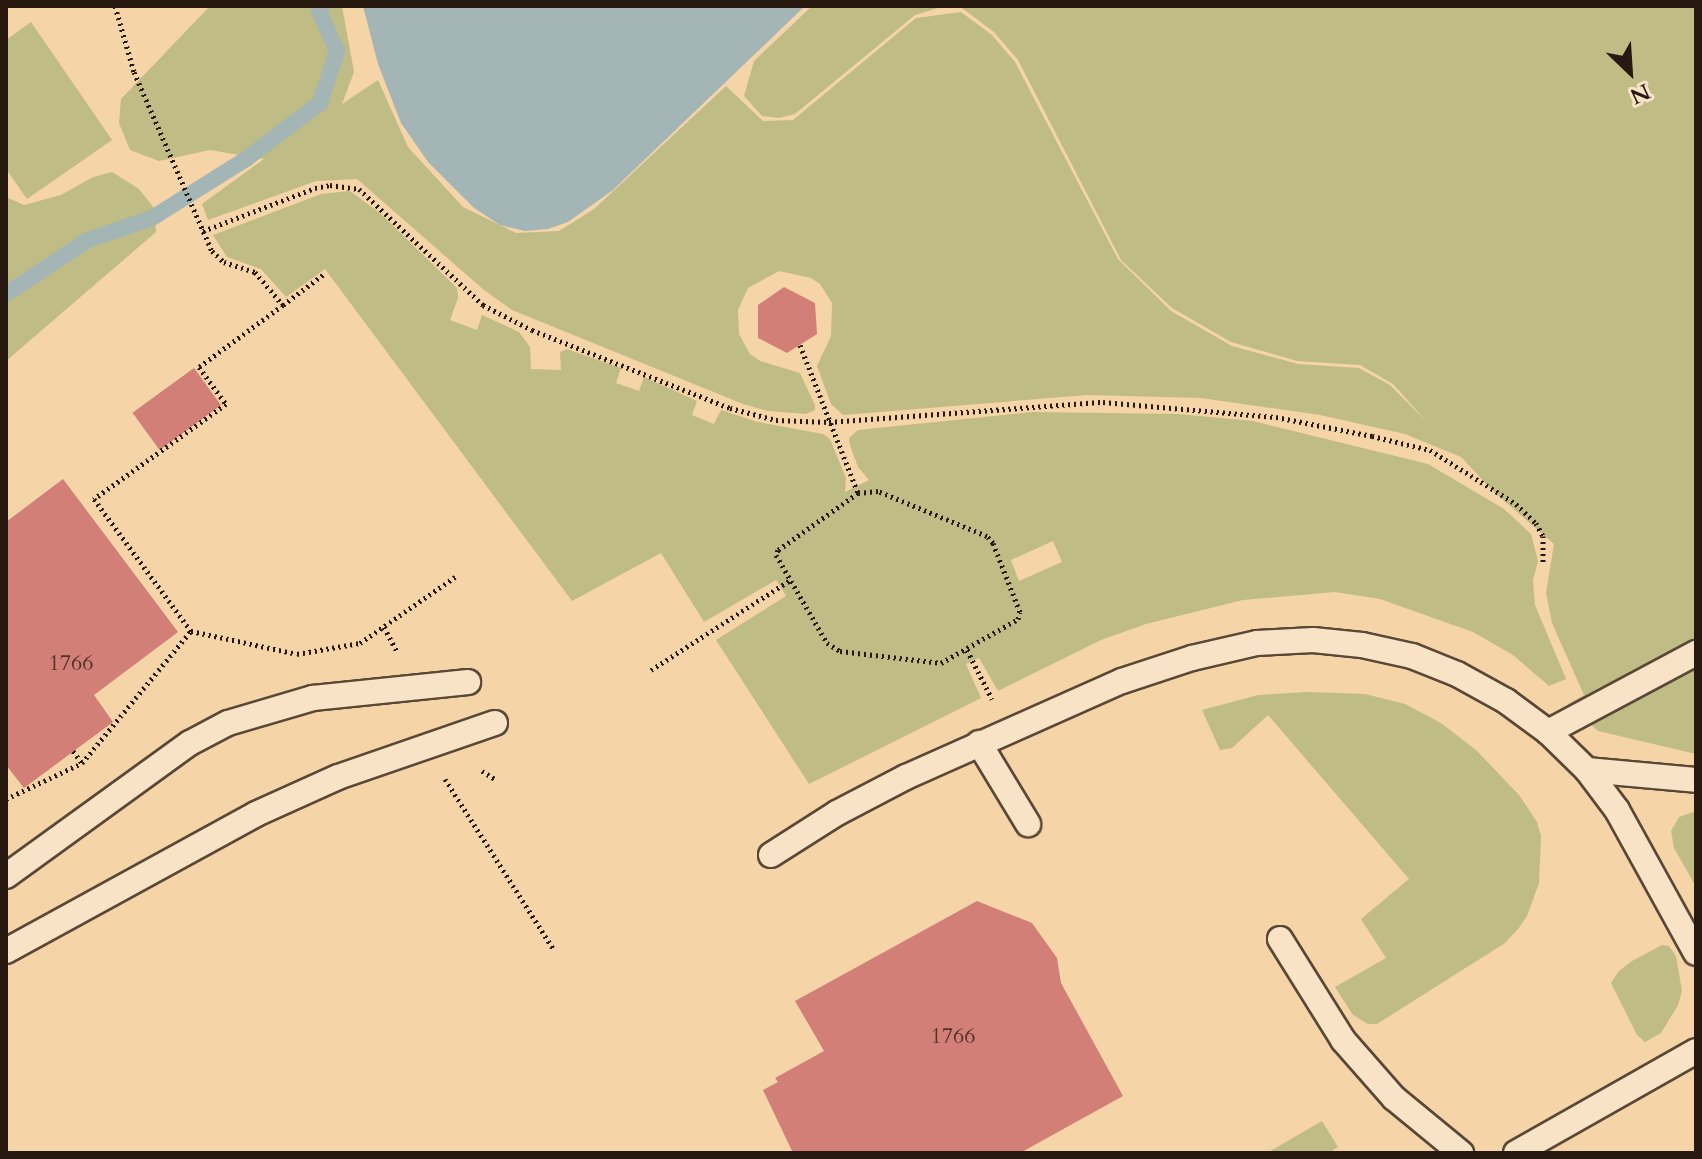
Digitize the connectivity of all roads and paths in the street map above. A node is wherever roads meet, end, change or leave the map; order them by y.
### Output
1 (115, 6) edge
2 (203, 231) junction
3 (324, 274) dead end
4 (283, 305) junction
5 (800, 345) dead end
6 (829, 422) junction
7 (858, 493) junction
8 (1543, 564) dead end
9 (455, 577) dead end
10 (790, 580) junction
11 (384, 627) junction
12 (191, 631) junction
13 (967, 650) junction
14 (1696, 653) edge
15 (398, 654) dead end
16 (651, 670) dead end
17 (468, 682) dead end
18 (495, 723) dead end
19 (1007, 730) junction
20 (1548, 732) junction
21 (979, 743) junction
22 (437, 766) dead end
23 (1587, 770) junction
24 (1696, 780) edge
25 (6, 799) edge
26 (1028, 824) dead end
27 (771, 855) dead end
28 (6, 876) edge
29 (1280, 939) dead end
30 (554, 950) dead end
31 (6, 951) edge
32 (1696, 953) edge
33 (1696, 1051) edge
34 (1461, 1153) edge
35 (1516, 1153) edge

1 - 2 path
2 - 4 path
2 - 6 path
3 - 4 path
4 - 12 path
5 - 6 path
6 - 7 path
6 - 8 path
7 - 10 path
7 - 13 path
9 - 11 path
10 - 13 path
10 - 16 path
11 - 12 path
11 - 15 path
12 - 25 path
13 - 19 path
14 - 20 lane
17 - 28 lane
18 - 31 lane
19 - 20 lane
19 - 21 lane
20 - 23 lane
21 - 26 lane
21 - 27 lane
22 - 30 path
23 - 24 lane
23 - 32 lane
29 - 34 lane
33 - 35 lane

